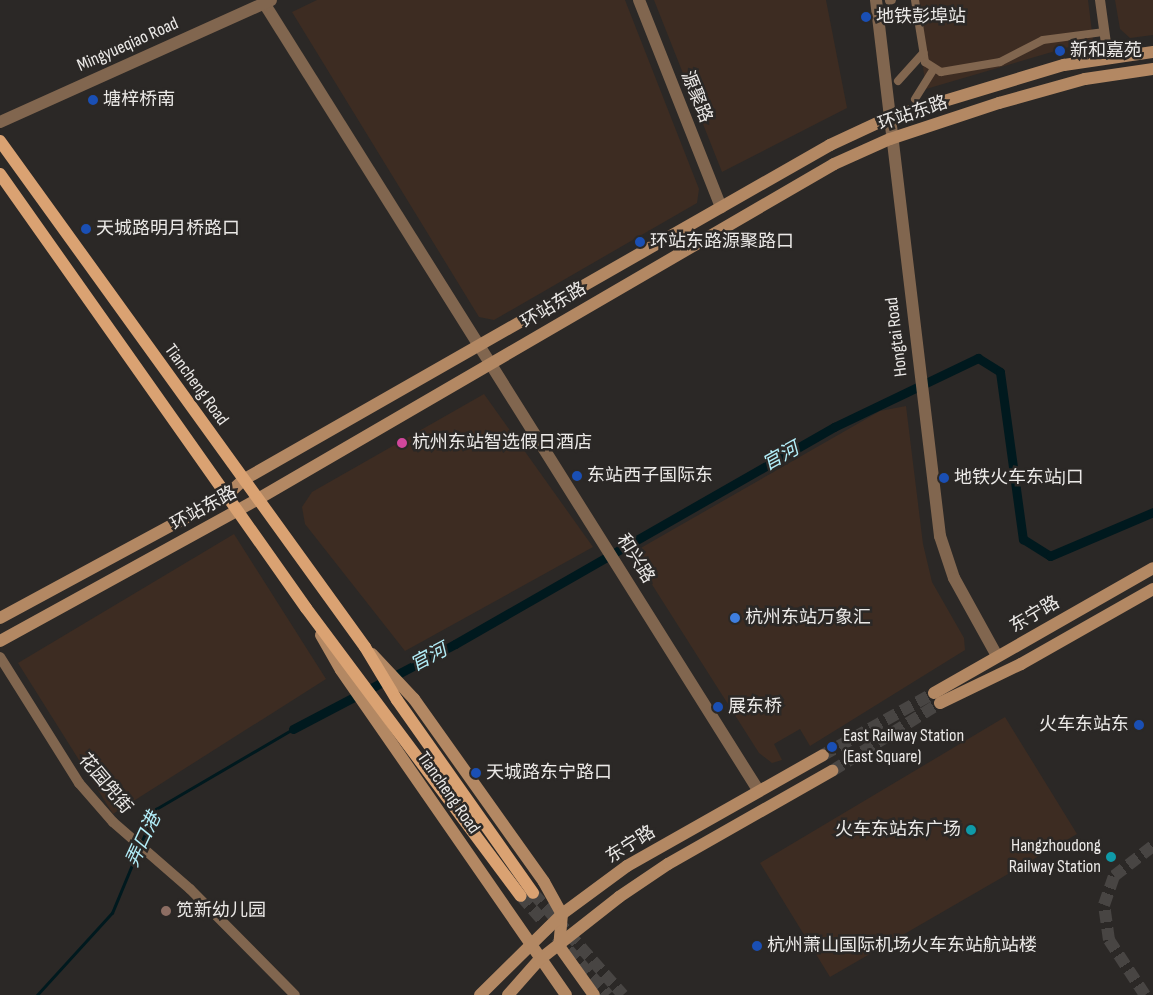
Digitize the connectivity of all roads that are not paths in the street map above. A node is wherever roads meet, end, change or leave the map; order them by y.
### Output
1 (639, 0) edge
2 (876, 0) edge
3 (915, 0) edge
4 (1100, 0) edge
5 (266, 1) edge
6 (1104, 32) junction
7 (1153, 52) edge
8 (923, 53) junction
9 (1108, 58) junction
10 (1153, 69) edge
11 (933, 70) junction
12 (898, 81) dead end
13 (915, 99) dead end
14 (888, 118) junction
15 (0, 122) edge
16 (890, 139) junction
17 (0, 141) edge
18 (0, 174) edge
19 (721, 207) junction
20 (480, 347) junction
21 (493, 362) junction
22 (242, 480) junction
23 (226, 496) junction
24 (258, 499) junction
25 (240, 509) junction
26 (1153, 568) edge
27 (1153, 589) edge
28 (0, 618) edge
29 (0, 641) edge
30 (365, 647) junction
31 (998, 656) junction
32 (0, 657) edge
33 (374, 708) junction
34 (823, 755) tunnel mouth
35 (832, 770) tunnel mouth
36 (758, 790) junction
37 (562, 914) junction
38 (530, 944) junction
39 (559, 946) junction
40 (540, 960) junction
41 (295, 995) edge
42 (480, 995) edge
43 (508, 995) edge
44 (566, 995) edge
45 (594, 995) edge

1 - 19 street, 源聚路
2 - 14 street, Hongtai Road
3 - 8 street
4 - 6 street
5 - 15 street, Mingyueqiao Road
5 - 20 street, 和兴路
6 - 9 street
6 - 11 street
7 - 9 main road, 环站东路
8 - 11 street
8 - 12 street
9 - 14 main road, 环站东路
10 - 16 main road, 环站东路
11 - 13 street
14 - 16 street, Hongtai Road
14 - 19 main road, 环站东路
16 - 21 main road, 环站东路
16 - 31 street, Hongtai Road
17 - 22 main road, Tiancheng Road
18 - 23 main road, Tiancheng Road
19 - 20 main road, 环站东路
20 - 21 street, 和兴路
20 - 22 main road, 环站东路
21 - 24 main road, 环站东路
21 - 36 street, 和兴路
22 - 23 main road, 环站东路
22 - 24 main road, Tiancheng Road
23 - 25 main road, Tiancheng Road
23 - 28 main road, 环站东路
24 - 25 main road, 环站东路
24 - 30 main road, Tiancheng Road
25 - 29 main road, 环站东路
25 - 33 main road, Tiancheng Road
26 - 31 main road, 东宁路
27 - 31 main road, 东宁路
30 - 33 main road, Tiancheng Road
30 - 37 main road, Tiancheng Road
32 - 41 street, 花园兜街
33 - 38 main road, Tiancheng Road
34 - 36 main road, 东宁路
35 - 39 main road, 东宁路
36 - 37 main road, 东宁路
37 - 38 main road, 东宁路
37 - 39 main road
38 - 40 main road, Tiancheng Road
38 - 42 main road, 东宁路
39 - 40 main road, 东宁路
39 - 45 main road
40 - 43 main road, 东宁路
40 - 44 main road, Tiancheng Road

